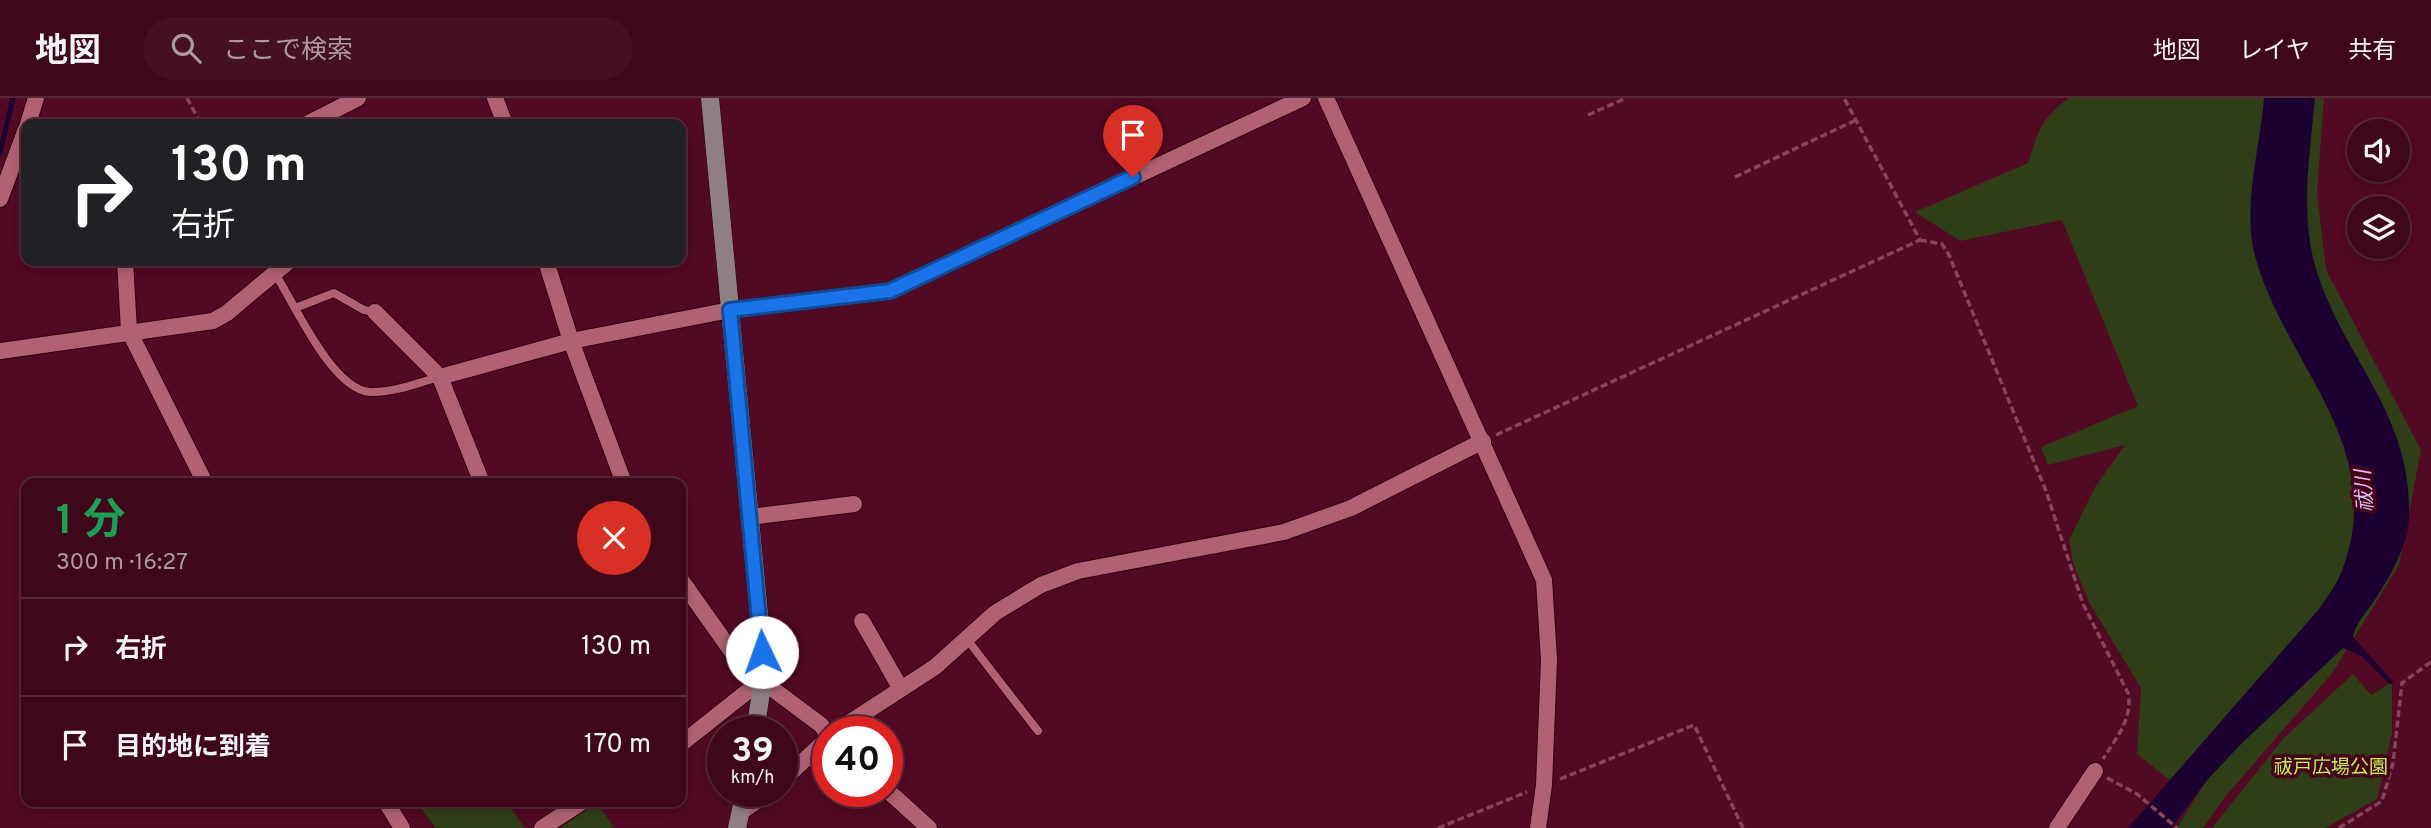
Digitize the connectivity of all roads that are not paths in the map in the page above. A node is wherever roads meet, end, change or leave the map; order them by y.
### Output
1 (36, 98) edge
2 (358, 98) edge
3 (495, 98) edge
4 (710, 98) edge
5 (1303, 98) edge
6 (1326, 98) edge
7 (29, 119) edge
8 (317, 119) edge
9 (503, 119) edge
10 (21, 142) edge
11 (0, 199) edge
12 (125, 266) edge
13 (279, 266) edge
14 (548, 266) edge
15 (295, 308) junction
16 (730, 310) junction
17 (374, 312) joint
18 (129, 331) junction
19 (571, 341) junction
20 (0, 351) edge
21 (440, 377) junction
22 (1483, 441) junction
23 (202, 478) edge
24 (480, 478) edge
25 (622, 478) edge
26 (855, 504) dead end
27 (750, 517) junction
28 (686, 587) edge
29 (862, 621) dead end
30 (966, 638) junction
31 (763, 679) junction
32 (901, 689) junction
33 (757, 716) edge
34 (860, 716) edge
35 (812, 718) edge
36 (1038, 731) dead end
37 (686, 740) edge
38 (812, 752) edge
39 (798, 765) edge
40 (2095, 771) road end
41 (903, 804) edge
42 (389, 807) edge
43 (574, 807) edge
44 (753, 807) edge
45 (739, 820) edge
46 (402, 828) edge
47 (542, 828) edge
48 (929, 828) edge
49 (1538, 828) edge
50 (2057, 828) edge

1 - 7 street
2 - 8 street
3 - 9 street
4 - 16 street
5 - 16 street
6 - 22 street
10 - 11 street
12 - 18 street
13 - 15 lane
13 - 18 street
14 - 19 street
15 - 17 lane
15 - 21 lane
16 - 19 street
16 - 27 street
17 - 21 street
18 - 20 street
18 - 23 street
19 - 21 street
19 - 25 street
21 - 24 street
22 - 30 street
22 - 49 street
26 - 27 street
27 - 31 street
28 - 31 street
29 - 32 street
30 - 32 street
30 - 36 lane
31 - 33 street
31 - 35 street
31 - 37 street
32 - 34 street
38 - 39 street
40 - 50 street
41 - 48 street
42 - 46 street
43 - 47 street
44 - 45 street

